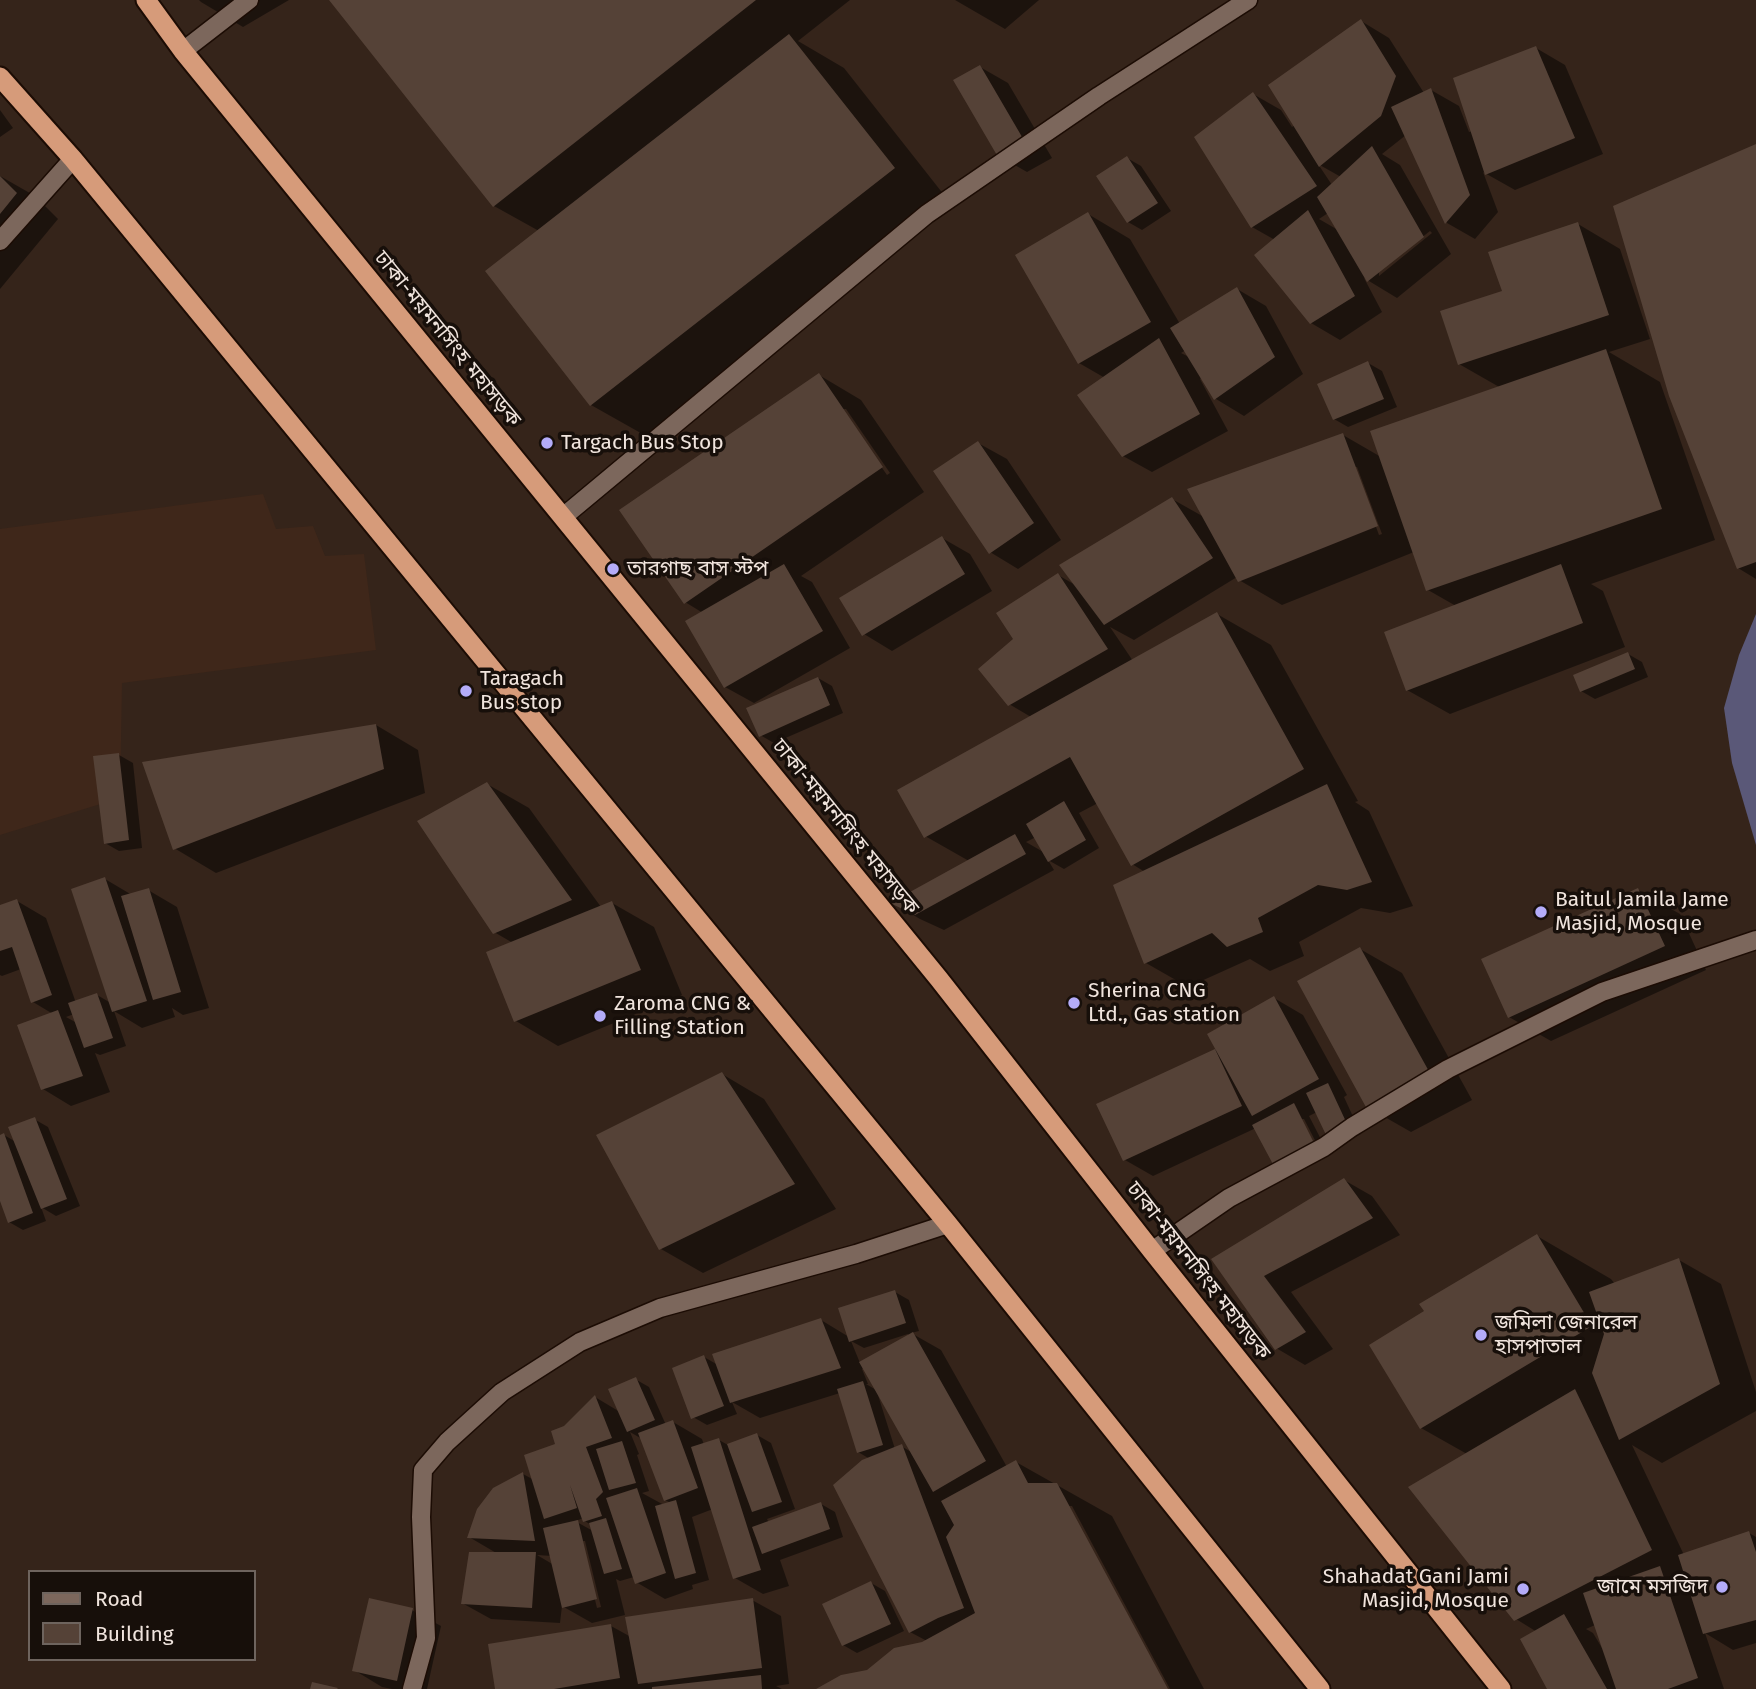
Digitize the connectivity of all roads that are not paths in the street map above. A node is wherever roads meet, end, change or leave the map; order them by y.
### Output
1 (146, 0) edge
2 (249, 0) edge
3 (1248, 0) edge
4 (183, 51) junction
5 (0, 77) edge
6 (73, 159) junction
7 (0, 241) edge
8 (563, 517) junction
9 (1756, 940) edge
10 (948, 1224) junction
11 (1152, 1251) junction
12 (412, 1689) edge
13 (1320, 1689) edge
14 (1501, 1689) edge

1 - 4 highway, ঢাকা-ময়মনসিংহ মহাসড়ক
2 - 4 street
3 - 8 street
4 - 8 highway, ঢাকা-ময়মনসিংহ মহাসড়ক
5 - 6 highway
6 - 7 street
6 - 10 highway
8 - 11 highway, ঢাকা-ময়মনসিংহ মহাসড়ক
9 - 11 street
10 - 12 street
10 - 13 highway
11 - 14 highway, ঢাকা-ময়মনসিংহ মহাসড়ক

